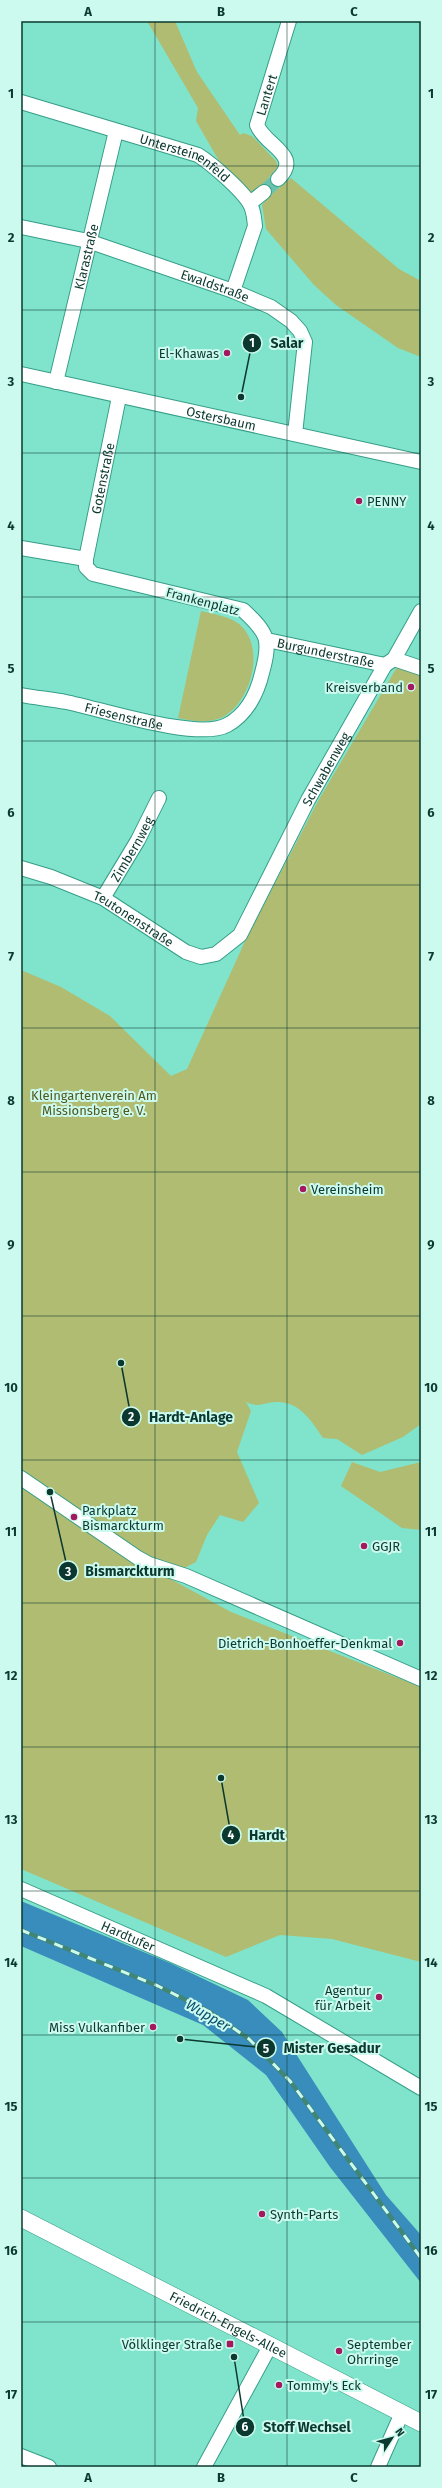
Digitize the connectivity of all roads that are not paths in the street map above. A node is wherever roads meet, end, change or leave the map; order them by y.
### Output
1 (289, 21) edge
2 (21, 102) edge
3 (116, 132) junction
4 (278, 179) tunnel mouth
5 (264, 192) tunnel mouth
6 (250, 203) junction
7 (21, 228) edge
8 (88, 241) junction
9 (233, 290) junction
10 (21, 374) edge
11 (56, 382) junction
12 (120, 397) junction
13 (295, 434) junction
14 (421, 462) edge
15 (21, 548) edge
16 (86, 559) junction
17 (421, 611) edge
18 (268, 640) junction
19 (390, 662) junction
20 (421, 668) edge
21 (21, 695) edge
22 (159, 798) dead end
23 (21, 868) edge
24 (103, 898) junction
25 (240, 935) joint
26 (21, 1478) edge
27 (421, 1679) edge
28 (21, 1889) edge
29 (421, 2088) edge
30 (21, 2218) edge
31 (28, 2225) edge
32 (270, 2346) junction
33 (402, 2413) junction
34 (421, 2423) edge
35 (21, 2456) edge
36 (49, 2467) edge
37 (204, 2467) edge
38 (378, 2467) edge

1 - 4 street, Lantert
2 - 3 street, Untersteinenfeld
3 - 6 street, Untersteinenfeld
3 - 8 street, Klarastraße
5 - 6 street
6 - 9 street
7 - 8 street, Ewaldstraße
8 - 9 street, Ewaldstraße
8 - 11 street, Klarastraße
9 - 13 street, Ewaldstraße
10 - 11 street, Ostersbaum
11 - 12 street, Ostersbaum
12 - 13 street, Ostersbaum
12 - 16 street, Gotenstraße
13 - 14 street, Ostersbaum
15 - 16 street
16 - 18 street, Frankenplatz
17 - 19 street, Schwabenweg
18 - 19 street, Burgunderstraße
18 - 21 street, Friesenstraße
19 - 20 street, Burgunderstraße
19 - 25 street, Schwabenweg
22 - 24 street, Zimbernweg
23 - 24 street, Teutonenstraße
24 - 25 street, Teutonenstraße
26 - 27 street
28 - 29 street, Hardtufer
30 - 31 main road, Friedrich-Engels-Allee
31 - 32 main road, Friedrich-Engels-Allee
32 - 33 main road, Friedrich-Engels-Allee
32 - 37 street
33 - 34 main road, Friedrich-Engels-Allee
33 - 38 street
35 - 36 street

